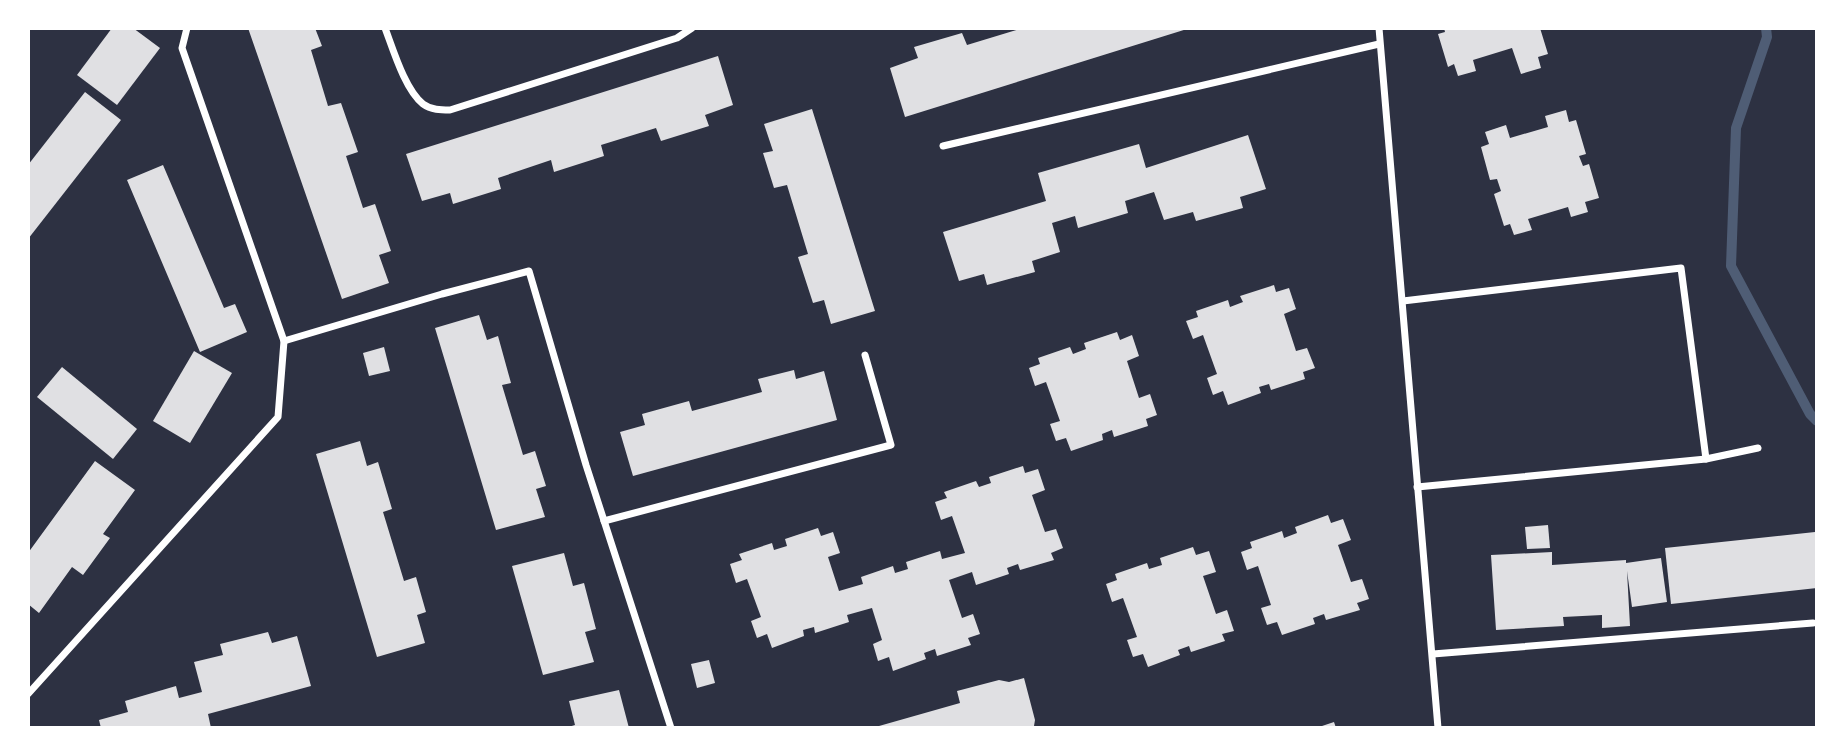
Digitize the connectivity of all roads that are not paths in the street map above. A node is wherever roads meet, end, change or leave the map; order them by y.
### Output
1 (187, 28) edge
2 (385, 28) edge
3 (692, 28) edge
4 (1379, 28) edge
5 (1379, 44) junction
6 (943, 146) dead end
7 (1403, 301) junction
8 (284, 341) junction
9 (865, 355) dead end
10 (1758, 448) dead end
11 (1706, 459) junction
12 (1417, 487) junction
13 (604, 521) junction
14 (1813, 623) dead end
15 (1433, 654) junction
16 (28, 694) edge
17 (671, 728) edge
18 (1438, 728) edge

1 - 8 street
2 - 3 street
4 - 5 street
5 - 6 street
5 - 7 street
7 - 11 street
7 - 12 street
8 - 13 street
8 - 16 street
9 - 13 street
10 - 11 street
11 - 12 street
12 - 15 street
13 - 17 street
14 - 15 street
15 - 18 street

